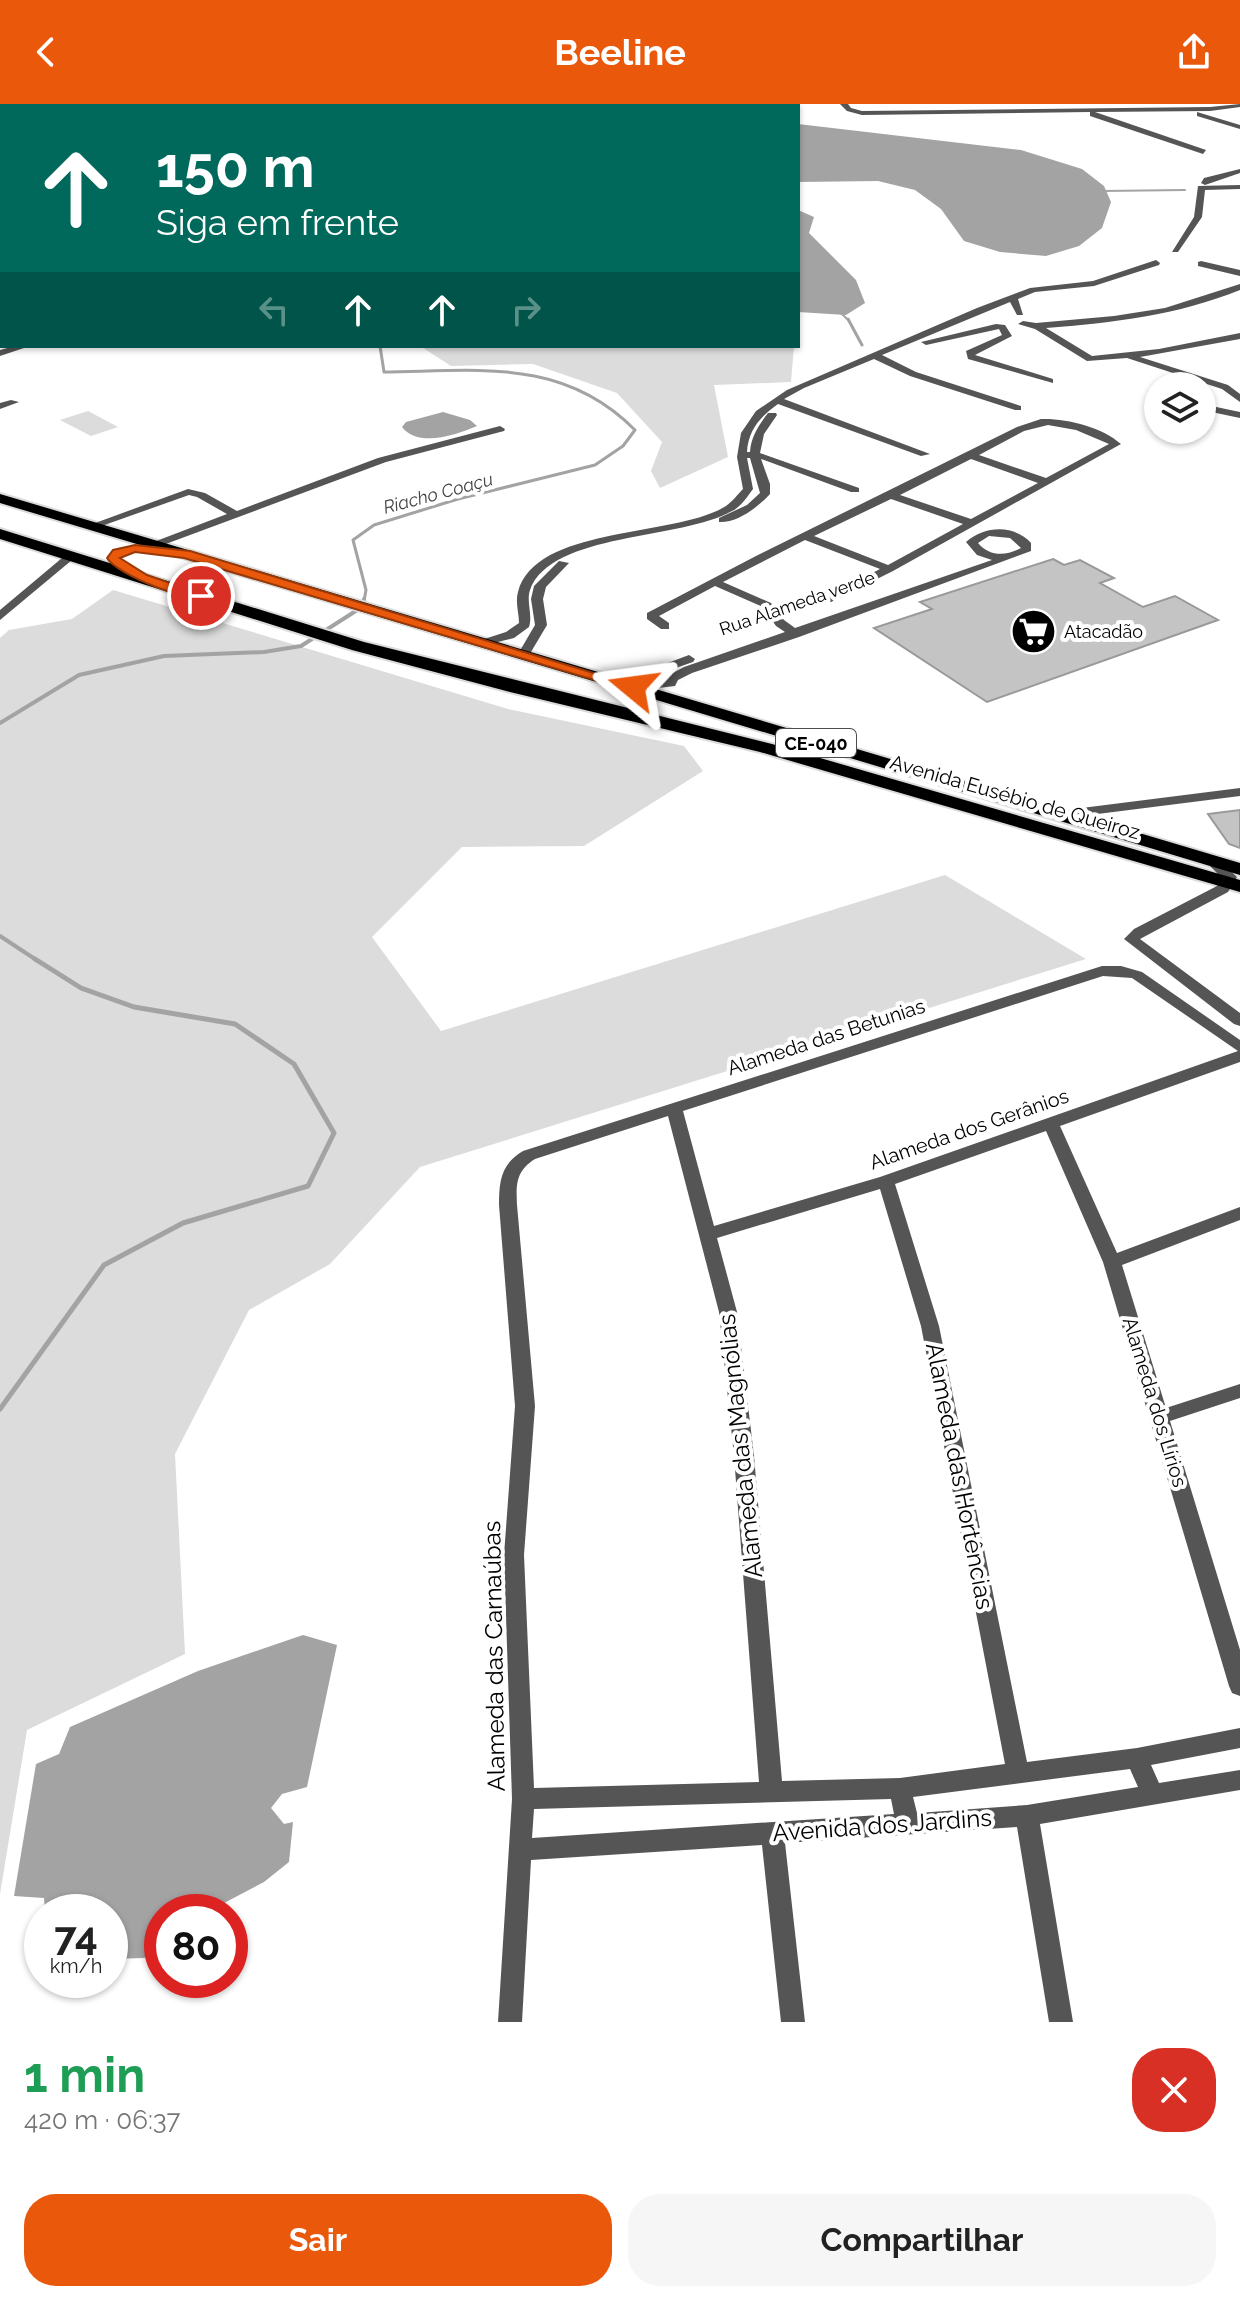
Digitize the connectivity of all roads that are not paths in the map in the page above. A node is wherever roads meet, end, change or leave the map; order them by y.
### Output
1 (844, 105) edge
2 (1240, 105) edge
3 (1136, 107) edge
4 (932, 108) edge
5 (1080, 110) junction
6 (1183, 110) junction
7 (1240, 127) edge
8 (1203, 152) dead end
9 (1240, 171) edge
10 (1208, 188) junction
11 (1238, 188) edge
12 (1175, 250) dead end
13 (1156, 263) dead end
14 (1201, 264) dead end
15 (1240, 273) edge
16 (1240, 287) edge
17 (1013, 298) junction
18 (978, 311) junction
19 (1020, 313) junction
20 (957, 319) junction
21 (1023, 324) junction
22 (1036, 326) junction
23 (989, 327) junction
24 (934, 330) junction
25 (953, 334) junction
26 (1240, 336) edge
27 (11, 348) edge
28 (0, 353) edge
29 (1139, 354) junction
30 (1127, 356) junction
31 (879, 357) junction
32 (1177, 372) edge
33 (1181, 372) edge
34 (1050, 381) dead end
35 (1216, 384) edge
36 (0, 398) edge
37 (1240, 399) edge
38 (782, 401) junction
39 (0, 406) edge
40 (1018, 408) dead end
41 (1216, 409) edge
42 (1237, 412) edge
43 (500, 429) dead end
44 (925, 454) dead end
45 (741, 455) junction
46 (754, 455) junction
47 (972, 456) junction
48 (1046, 482) junction
49 (748, 485) junction
50 (765, 485) junction
51 (855, 490) dead end
52 (891, 495) junction
53 (0, 498) edge
54 (740, 500) junction
55 (756, 504) junction
56 (726, 509) junction
57 (235, 514) junction
58 (739, 514) junction
59 (69, 519) junction
60 (972, 523) junction
61 (92, 526) junction
62 (0, 534) edge
63 (807, 537) junction
64 (29, 543) junction
65 (155, 545) junction
66 (982, 553) junction
67 (185, 554) junction
68 (72, 555) junction
69 (1013, 556) junction
70 (889, 569) junction
71 (143, 577) junction
72 (717, 583) junction
73 (827, 600) dead end
74 (0, 616) edge
75 (665, 626) dead end
76 (790, 630) junction
77 (481, 642) junction
78 (524, 654) junction
79 (626, 685) junction
80 (1240, 792) edge
81 (1240, 800) edge
82 (1201, 801) junction
83 (1058, 815) junction
84 (1105, 829) junction
85 (1236, 880) edge
86 (1240, 1021) edge
87 (1240, 1047) edge
88 (1240, 1056) edge
89 (674, 1107) junction
90 (1051, 1124) junction
91 (529, 1155) joint
92 (886, 1181) junction
93 (1240, 1213) edge
94 (709, 1234) junction
95 (1112, 1262) junction
96 (1240, 1391) edge
97 (1160, 1417) junction
98 (1240, 1686) edge
99 (1240, 1738) edge
100 (1137, 1758) junction
101 (1018, 1774) junction
102 (1240, 1780) edge
103 (900, 1788) junction
104 (771, 1791) junction
105 (1152, 1794) junction
106 (523, 1799) junction
107 (1027, 1816) junction
108 (908, 1823) junction
109 (772, 1833) junction
110 (521, 1850) junction
111 (510, 2022) edge
112 (793, 2022) edge
113 (1061, 2022) edge

1 - 4 street
2 - 6 street
3 - 5 street
3 - 6 street
4 - 5 street
5 - 8 street
6 - 7 street
9 - 10 street
10 - 11 street
10 - 12 street
13 - 17 street
14 - 15 street
16 - 22 street
17 - 18 street
17 - 19 street
18 - 19 street
18 - 20 street
18 - 23 street
19 - 21 street
20 - 23 street
20 - 24 street
21 - 22 street
21 - 23 street
22 - 30 street
23 - 25 street
23 - 34 street
24 - 25 street
24 - 31 street
25 - 31 street
26 - 29 street
27 - 28 street
29 - 30 street
29 - 33 street
30 - 32 street
31 - 38 street
31 - 40 street
35 - 37 street
36 - 39 street
38 - 44 street
38 - 45 street
38 - 46 street
41 - 42 street
43 - 57 street
45 - 46 street
45 - 49 street
46 - 50 street
46 - 51 street
47 - 48 street
47 - 48 street
47 - 52 street
48 - 60 street
49 - 50 street
49 - 54 street
50 - 55 street
52 - 60 street
52 - 63 street
53 - 59 highway, CE-040
54 - 55 street
54 - 56 street
55 - 58 street
56 - 58 street
56 - 77 street
57 - 61 street
57 - 65 street
58 - 78 street
59 - 61 highway, CE-040
59 - 64 highway
60 - 70 street
61 - 65 highway, CE-040
62 - 64 highway, CE-040
63 - 70 street
63 - 72 street
64 - 68 highway, CE-040
65 - 67 highway, CE-040
66 - 69 street
66 - 69 street
66 - 76 street, Rua Alameda verde
67 - 71 highway
67 - 77 highway, Avenida Eusébio de Queiroz / CE-040
68 - 71 highway, CE-040
68 - 74 street
69 - 76 street, Rua Alameda verde
70 - 73 street
71 - 85 highway, Avenida Eusébio de Queiroz / CE-040
72 - 75 street
72 - 76 street
76 - 79 street, Rua Alameda verde
76 - 79 street, Rua Alameda verde
77 - 78 highway, Avenida Eusébio de Queiroz / CE-040
78 - 79 highway, Avenida Eusébio de Queiroz / CE-040
79 - 83 highway, Avenida Eusébio de Queiroz / CE-040
80 - 82 street
81 - 82 street
82 - 83 street
82 - 84 street
83 - 84 highway, Avenida Eusébio de Queiroz / CE-040
84 - 85 highway, Avenida Eusébio de Queiroz / CE-040
85 - 86 street
87 - 89 street, Alameda das Betunias
88 - 90 street, Alameda dos Gerânios
89 - 91 street, Alameda das Betunias
89 - 94 street, Alameda das Magnólias
90 - 92 street, Alameda dos Gerânios
90 - 95 street, Alameda dos Lírios
91 - 106 street, Alameda das Carnaúbas
92 - 94 street, Alameda dos Gerânios
92 - 101 street, Alameda das Hortências
93 - 95 street
94 - 104 street, Alameda das Magnólias
95 - 97 street, Alameda dos Lírios
96 - 97 street
97 - 98 street, Alameda dos Lírios
99 - 100 street, Avenida dos Jardins
100 - 101 street, Avenida dos Jardins
100 - 105 street
101 - 103 street, Avenida dos Jardins
102 - 105 street, Avenida dos Jardins
103 - 104 street, Avenida dos Jardins
103 - 108 street
104 - 106 street, Avenida dos Jardins
105 - 107 street, Avenida dos Jardins
106 - 110 street, Alameda das Carnaúbas
107 - 108 street, Avenida dos Jardins
107 - 113 street
108 - 109 street, Avenida dos Jardins
109 - 110 street, Avenida dos Jardins
109 - 112 street
110 - 111 street, Alameda das Carnaúbas

